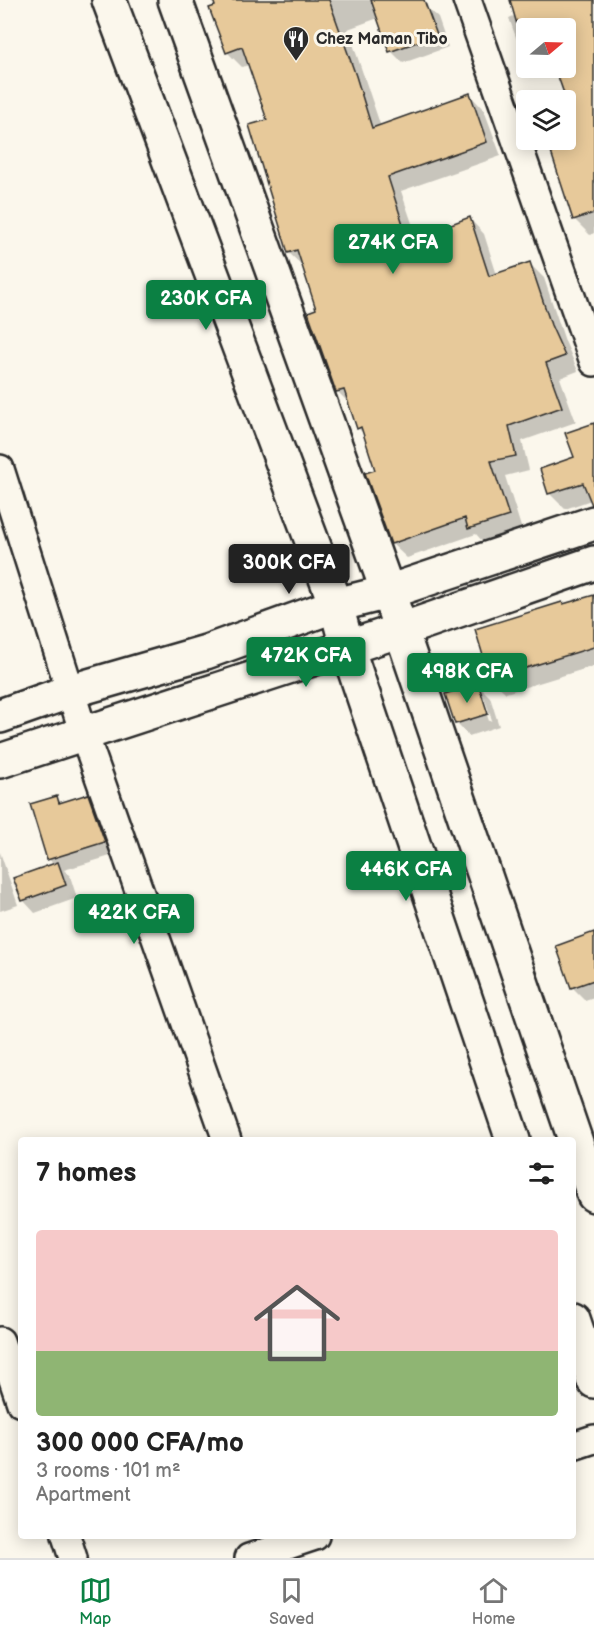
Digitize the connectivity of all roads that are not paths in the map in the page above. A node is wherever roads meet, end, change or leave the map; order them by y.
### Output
1 (109, 0) edge
2 (175, 0) edge
3 (467, 0) edge
4 (594, 362) edge
5 (0, 469) edge
6 (594, 523) edge
7 (594, 563) edge
8 (388, 592) junction
9 (336, 605) junction
10 (401, 630) junction
11 (347, 647) junction
12 (71, 691) junction
13 (0, 716) edge
14 (84, 734) junction
15 (0, 761) edge
16 (226, 1137) edge
17 (512, 1137) edge
18 (574, 1137) edge
19 (576, 1142) edge
20 (594, 1195) edge
21 (576, 1328) edge
22 (0, 1341) edge
23 (594, 1381) edge
24 (18, 1394) edge
25 (594, 1439) edge
26 (576, 1445) edge
27 (67, 1539) edge
28 (306, 1539) edge
29 (73, 1558) edge
30 (249, 1558) edge

1 - 9 street
2 - 8 street
3 - 4 street
5 - 12 street
6 - 8 street
7 - 10 street
8 - 9 street
8 - 10 street
9 - 11 street
9 - 12 street
10 - 11 street
10 - 18 street
11 - 14 street
11 - 17 street
12 - 13 street
12 - 14 street
14 - 15 street
14 - 16 street
19 - 20 street
21 - 23 street
22 - 24 street
25 - 26 street
27 - 29 street
28 - 30 street

